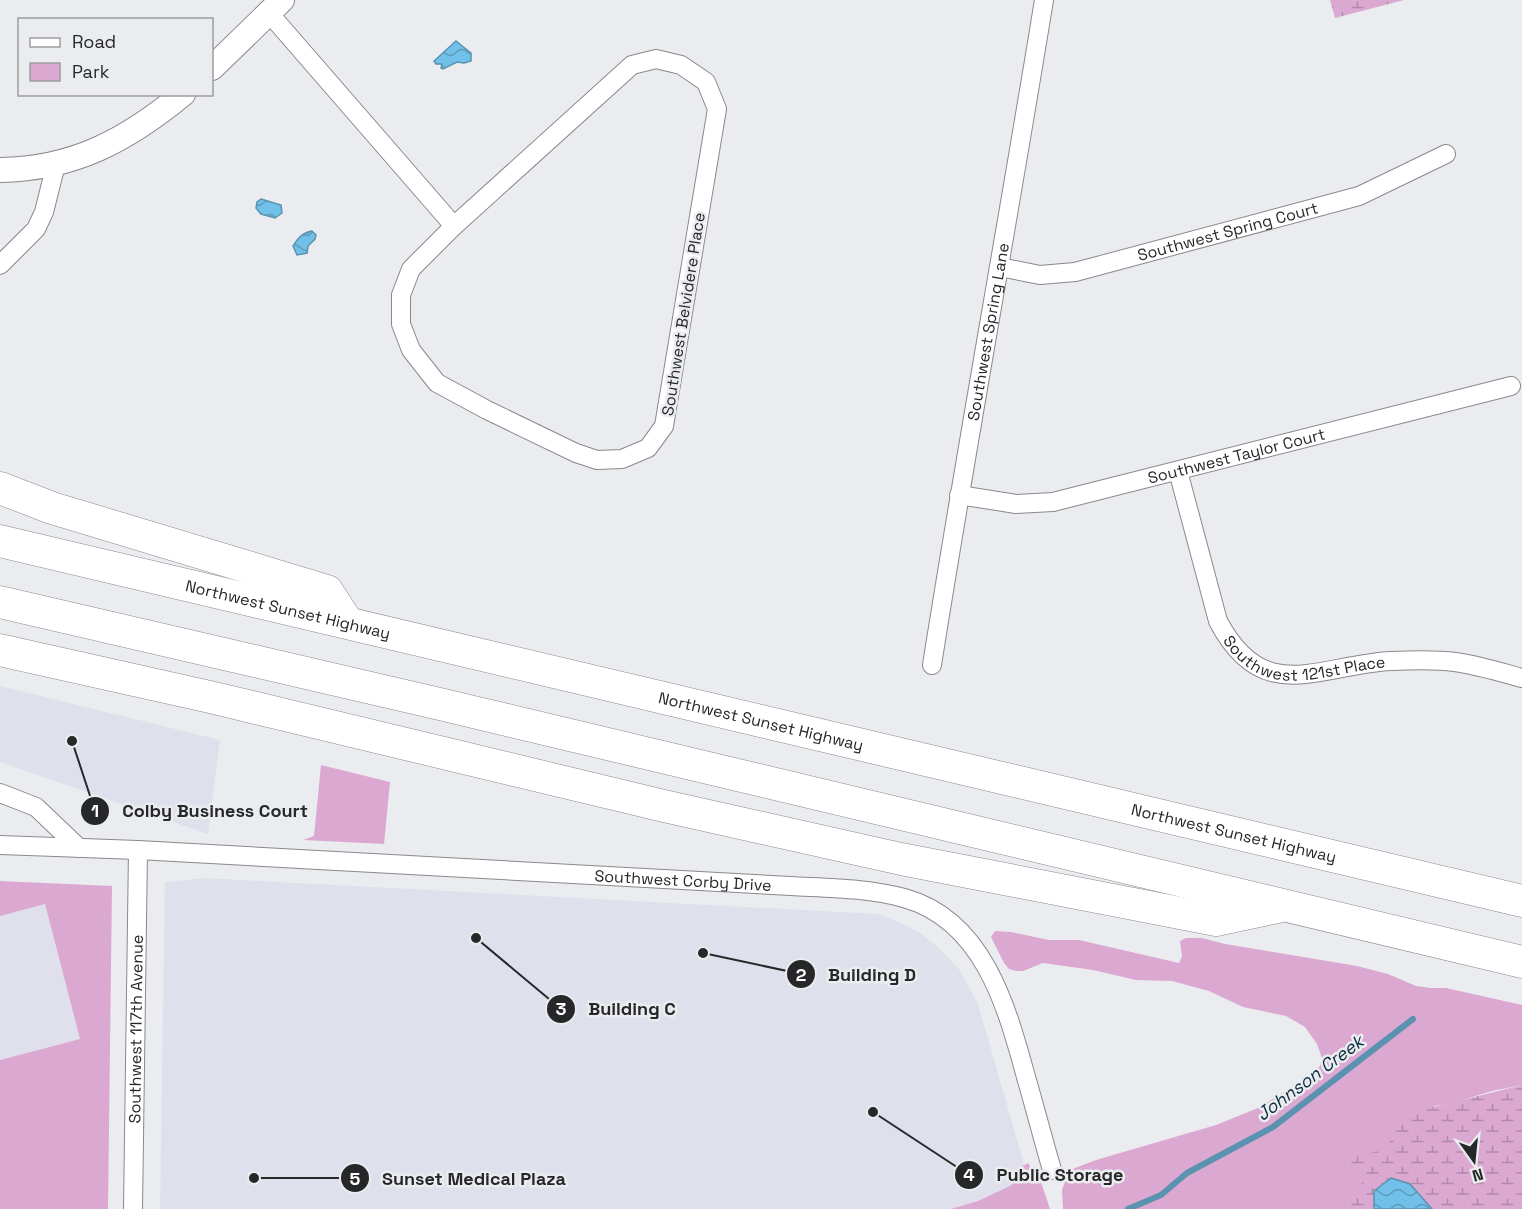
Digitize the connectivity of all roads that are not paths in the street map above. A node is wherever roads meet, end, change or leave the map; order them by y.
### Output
1 (1044, 0) edge
2 (276, 7) edge
3 (213, 67) edge
4 (181, 96) edge
5 (1446, 154) dead end
6 (56, 164) junction
7 (0, 170) edge
8 (453, 226) junction
9 (0, 265) edge
10 (1000, 267) junction
11 (1511, 386) dead end
12 (1178, 471) junction
13 (0, 488) edge
14 (959, 495) junction
15 (0, 541) edge
16 (0, 602) edge
17 (347, 622) junction
18 (0, 650) edge
19 (932, 665) dead end
20 (1522, 678) edge
21 (0, 793) edge
22 (0, 844) edge
23 (79, 848) junction
24 (138, 850) junction
25 (1522, 901) edge
26 (1286, 905) junction
27 (1522, 962) edge
28 (1052, 1170) dead end
29 (133, 1209) edge

1 - 10 street, Southwest Spring Lane
2 - 3 street
2 - 8 street
4 - 6 street
5 - 10 street, Southwest Spring Court
6 - 7 street
6 - 9 street
8 - 8 street, Southwest Belvidere Place
10 - 14 street, Southwest Spring Lane
11 - 12 street, Southwest Taylor Court
12 - 14 street, Southwest Taylor Court
12 - 20 street, Southwest 121st Place
13 - 17 highway
14 - 19 street, Southwest Spring Lane
15 - 17 highway, Northwest Sunset Highway
16 - 26 highway
17 - 25 highway, Northwest Sunset Highway
18 - 26 highway
21 - 23 street
22 - 23 street, Southwest Corby Drive
23 - 24 street, Southwest Corby Drive
24 - 28 street, Southwest Corby Drive
24 - 29 street, Southwest 117th Avenue
26 - 27 highway

